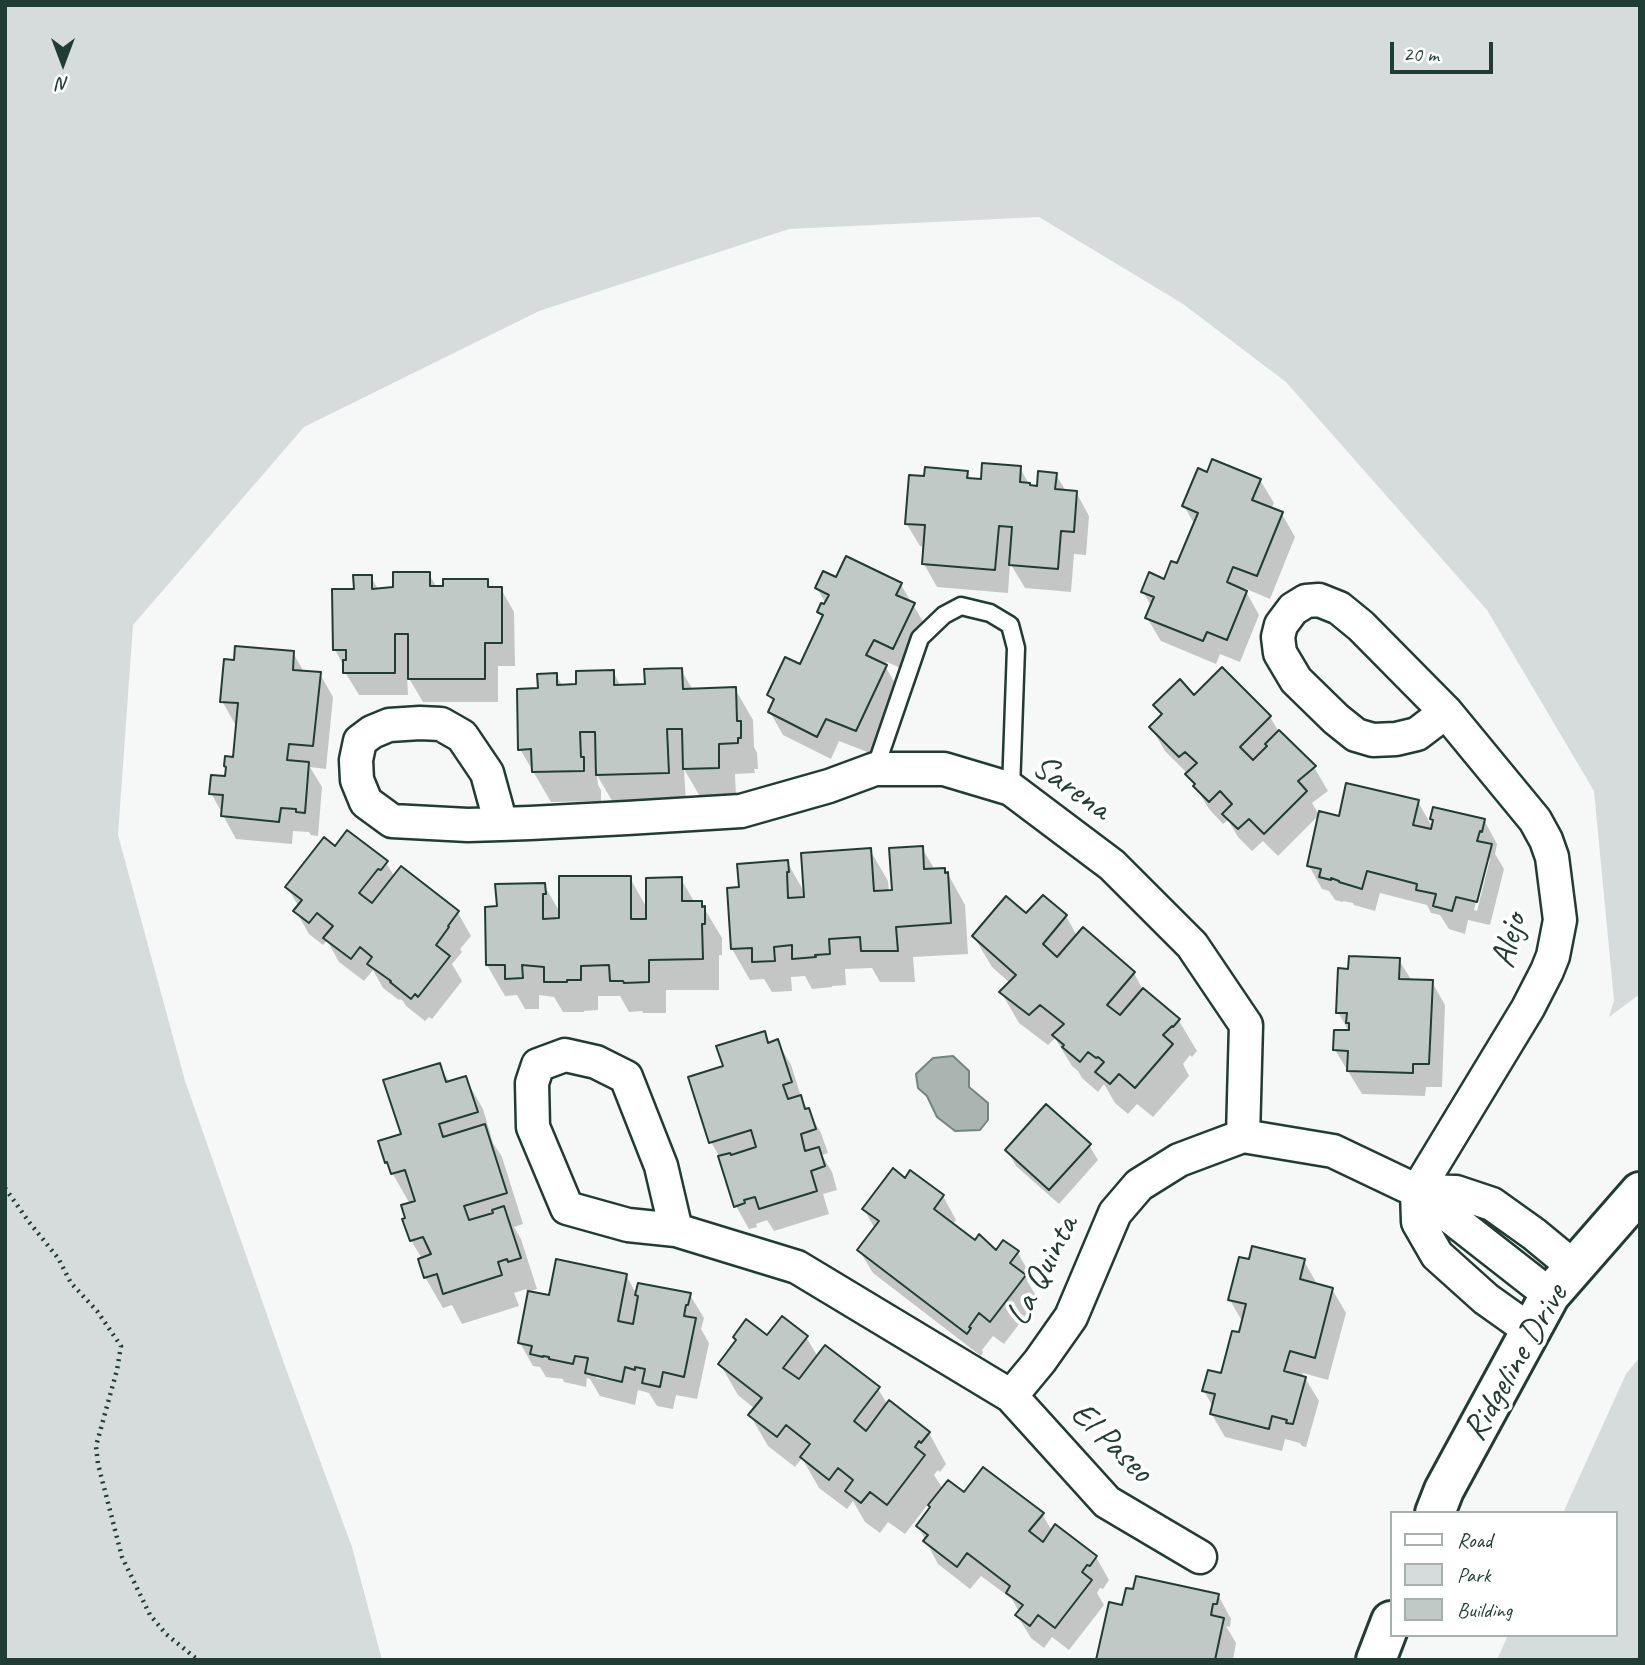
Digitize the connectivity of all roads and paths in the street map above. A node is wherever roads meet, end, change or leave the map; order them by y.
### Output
1 (1446, 712) junction
2 (875, 769) junction
3 (1011, 789) junction
4 (501, 824) junction
5 (1243, 1136) junction
6 (5, 1188) edge
7 (1416, 1191) junction
8 (1640, 1192) edge
9 (676, 1230) junction
10 (1574, 1267) junction
11 (1550, 1295) junction
12 (1531, 1331) junction
13 (1011, 1396) junction
14 (1436, 1511) edge
15 (1200, 1558) dead end
16 (1390, 1624) edge
17 (198, 1660) edge
18 (1376, 1660) edge

1 - 1 street, Alejo
1 - 7 street, Alejo
2 - 3 street, Sarena
2 - 3 lane
2 - 4 street, Sarena
3 - 5 street, Sarena
4 - 4 street, Sarena
5 - 7 street
5 - 13 street, La Quinta
6 - 17 path
7 - 10 street
7 - 11 street
7 - 12 street
8 - 10 street, Ridgeline Drive
9 - 9 street
9 - 13 street
10 - 11 street, Ridgeline Drive
11 - 12 street, Ridgeline Drive
12 - 14 street, Ridgeline Drive
13 - 15 street, El Paseo
16 - 18 street

